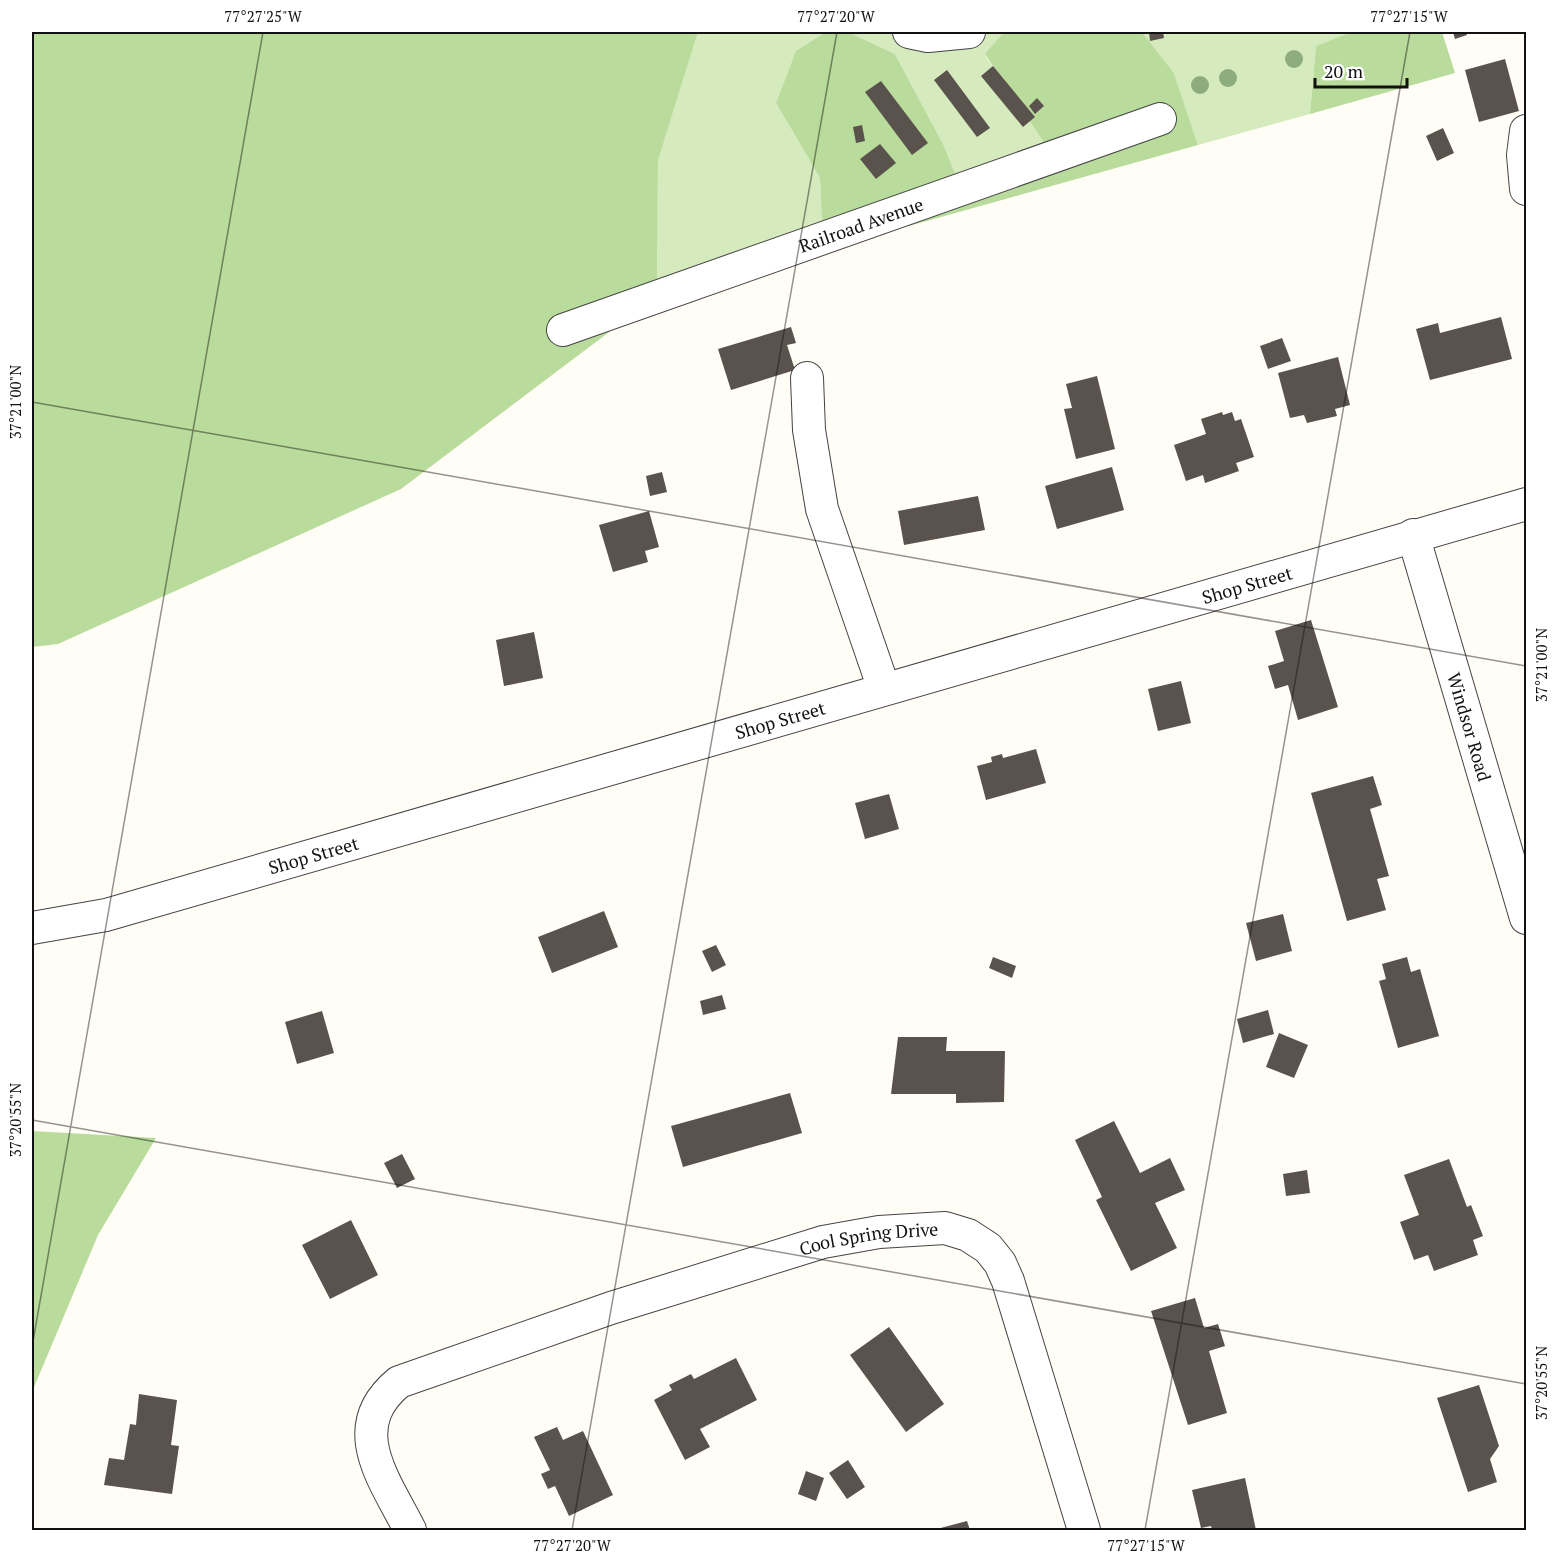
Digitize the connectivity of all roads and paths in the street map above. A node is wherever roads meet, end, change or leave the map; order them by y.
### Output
1 (909, 32) edge
2 (969, 32) edge
3 (1160, 119) dead end
4 (1527, 131) edge
5 (1527, 189) edge
6 (563, 330) dead end
7 (807, 378) dead end
8 (1527, 504) edge
9 (1413, 535) junction
10 (884, 689) junction
11 (1527, 918) edge
12 (32, 928) edge
13 (411, 1530) edge
14 (1084, 1530) edge

1 - 2 street
3 - 6 street, Railroad Avenue
4 - 5 street
7 - 10 street
8 - 9 street, Shop Street
9 - 10 street, Shop Street
9 - 11 street, Windsor Road
10 - 12 street, Shop Street
13 - 14 street, Cool Spring Drive

